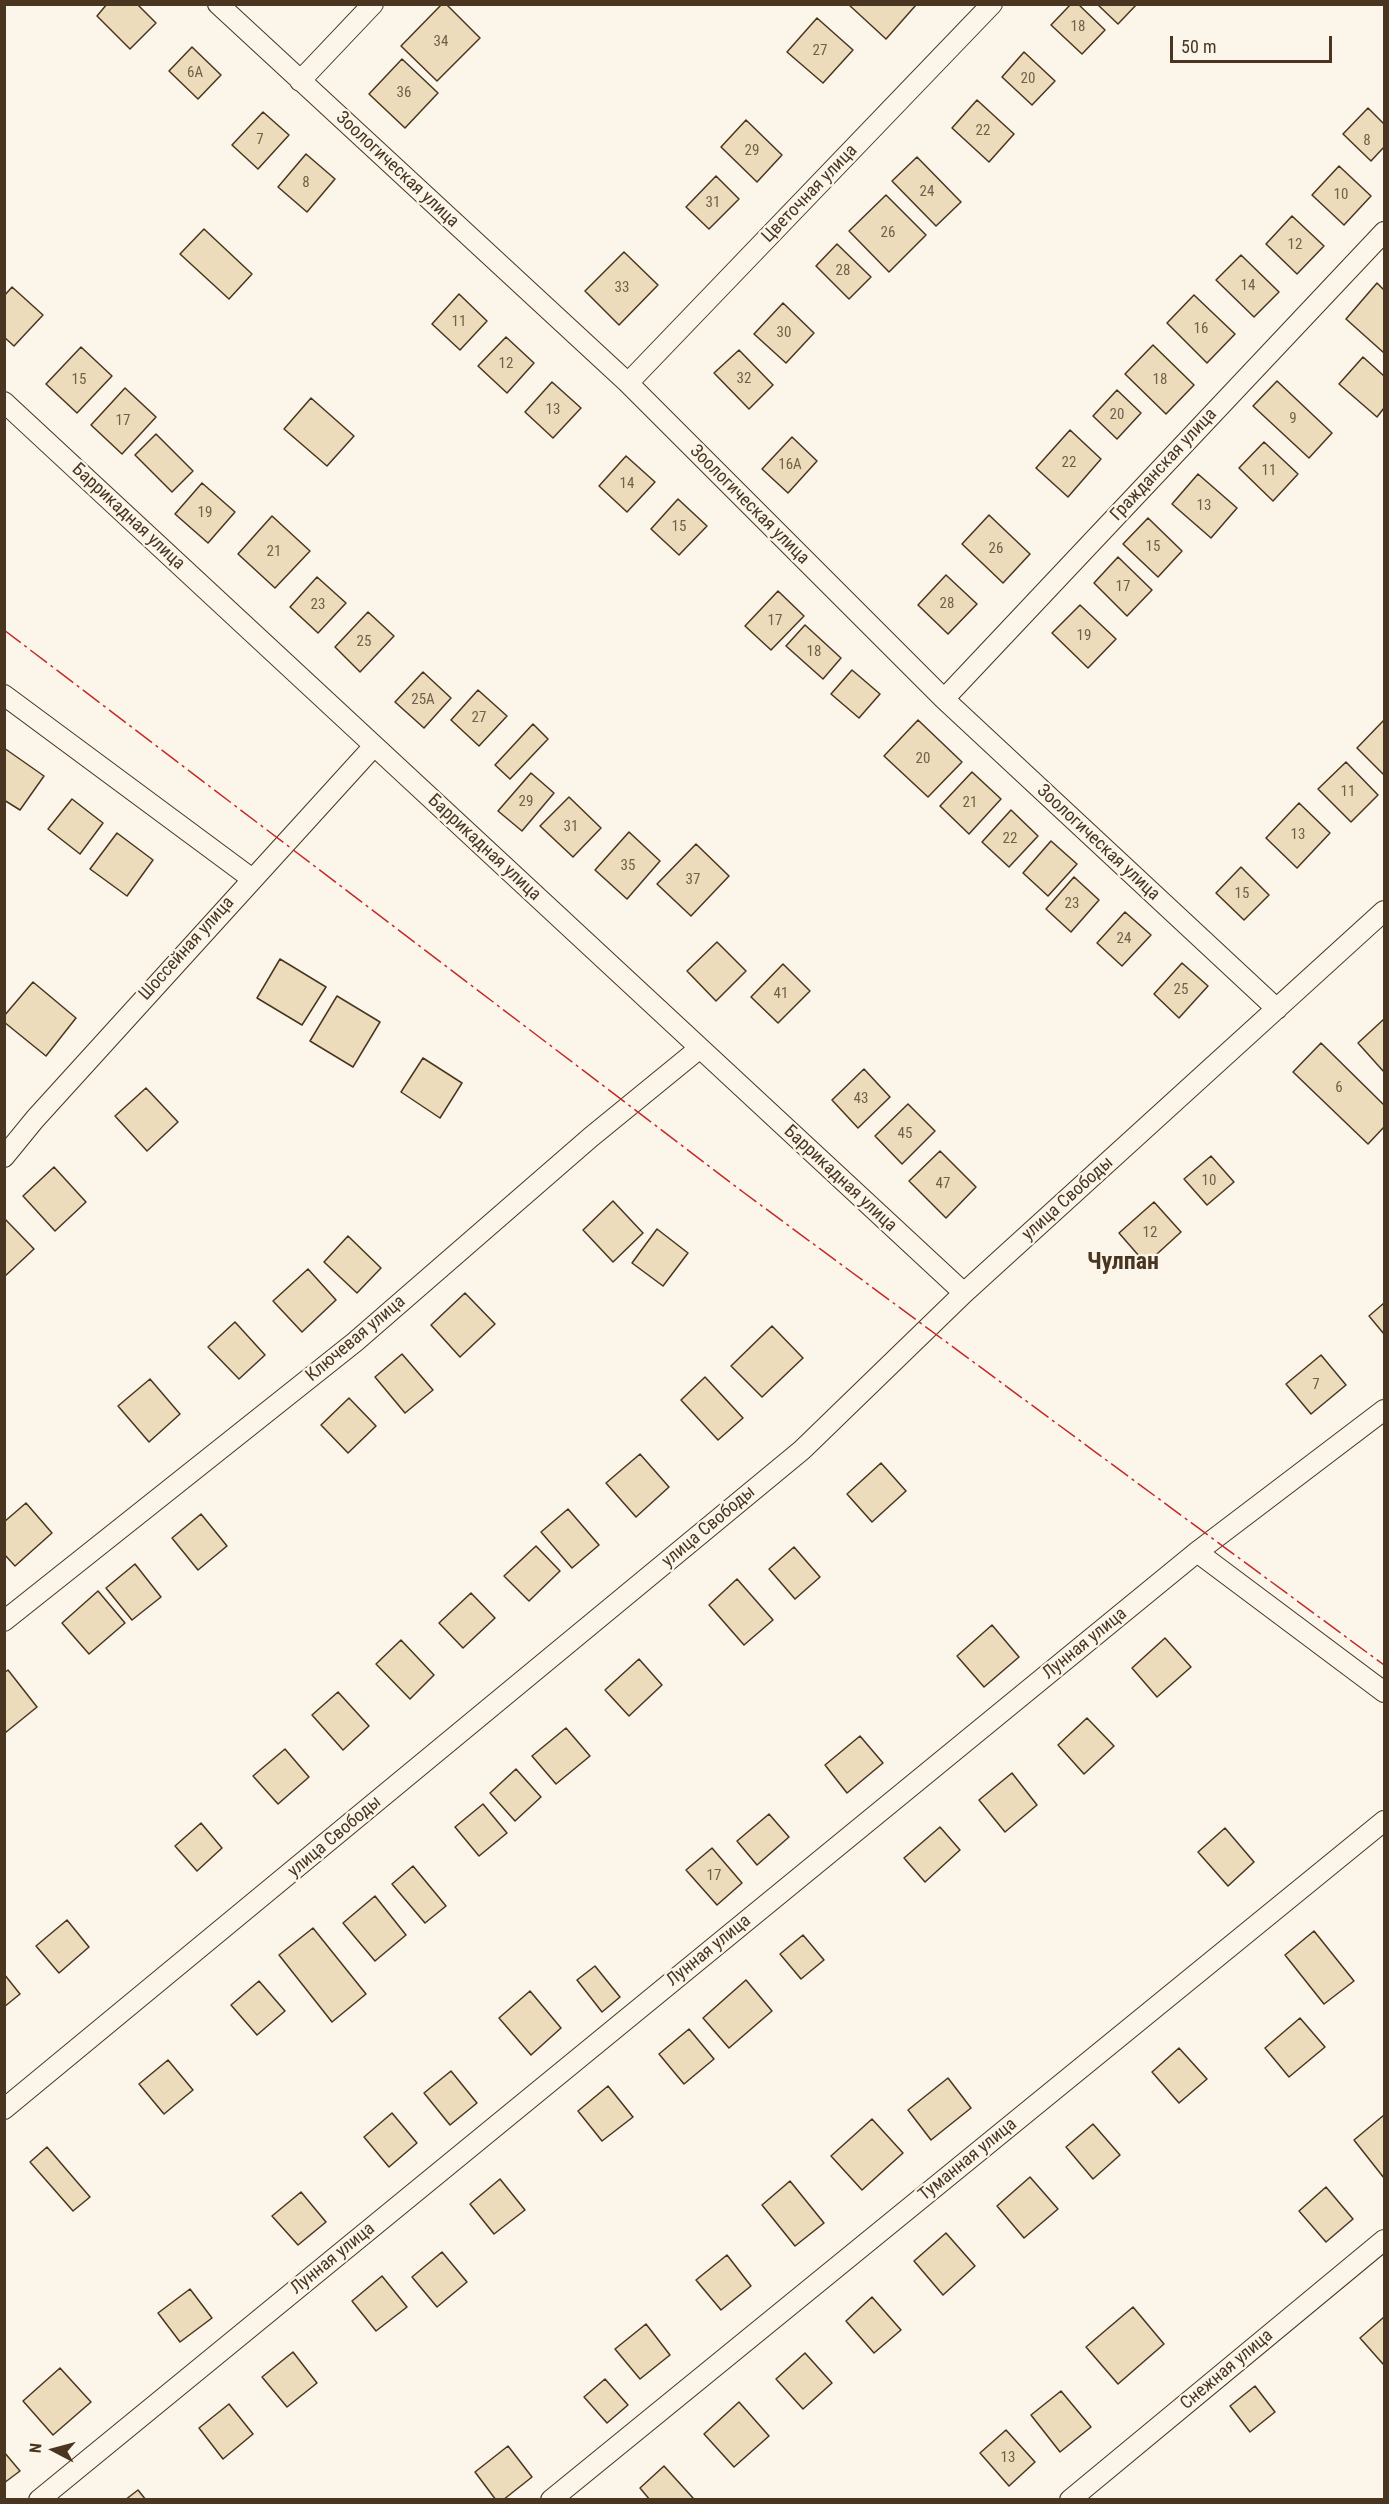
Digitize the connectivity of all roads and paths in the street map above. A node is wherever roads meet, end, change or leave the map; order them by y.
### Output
1 (218, 4) edge
2 (373, 4) edge
3 (992, 4) edge
4 (300, 81) junction
5 (1384, 232) edge
6 (628, 383) junction
7 (4, 402) edge
8 (4, 695) edge
9 (944, 699) junction
10 (374, 746) junction
11 (251, 878) junction
12 (1384, 911) edge
13 (1277, 1009) junction
14 (700, 1048) junction
15 (4, 1157) edge
16 (964, 1293) junction
17 (1384, 1410) edge
18 (1197, 1552) junction
19 (4, 1621) edge
20 (1384, 1692) edge
21 (1384, 1821) edge
22 (4, 2109) edge
23 (1384, 2240) edge
24 (39, 2499) edge
25 (551, 2499) edge
26 (1070, 2499) edge

1 - 4 street, Зоологическая улица
2 - 4 street
3 - 6 street, Цветочная улица
4 - 6 street, Зоологическая улица
5 - 9 street, Гражданская улица
6 - 9 street, Зоологическая улица
7 - 10 street, Баррикадная улица
8 - 11 street
9 - 13 street, Зоологическая улица
10 - 11 street, Шоссейная улица
10 - 14 street, Баррикадная улица
11 - 15 street, Шоссейная улица
12 - 13 street, улица Свободы
13 - 16 street, улица Свободы
14 - 16 street, Баррикадная улица
14 - 19 street, Ключевая улица
16 - 22 street, улица Свободы
17 - 18 street, Лунная улица
18 - 20 street
18 - 24 street, Лунная улица
21 - 25 street, Туманная улица
23 - 26 street, Снежная улица

